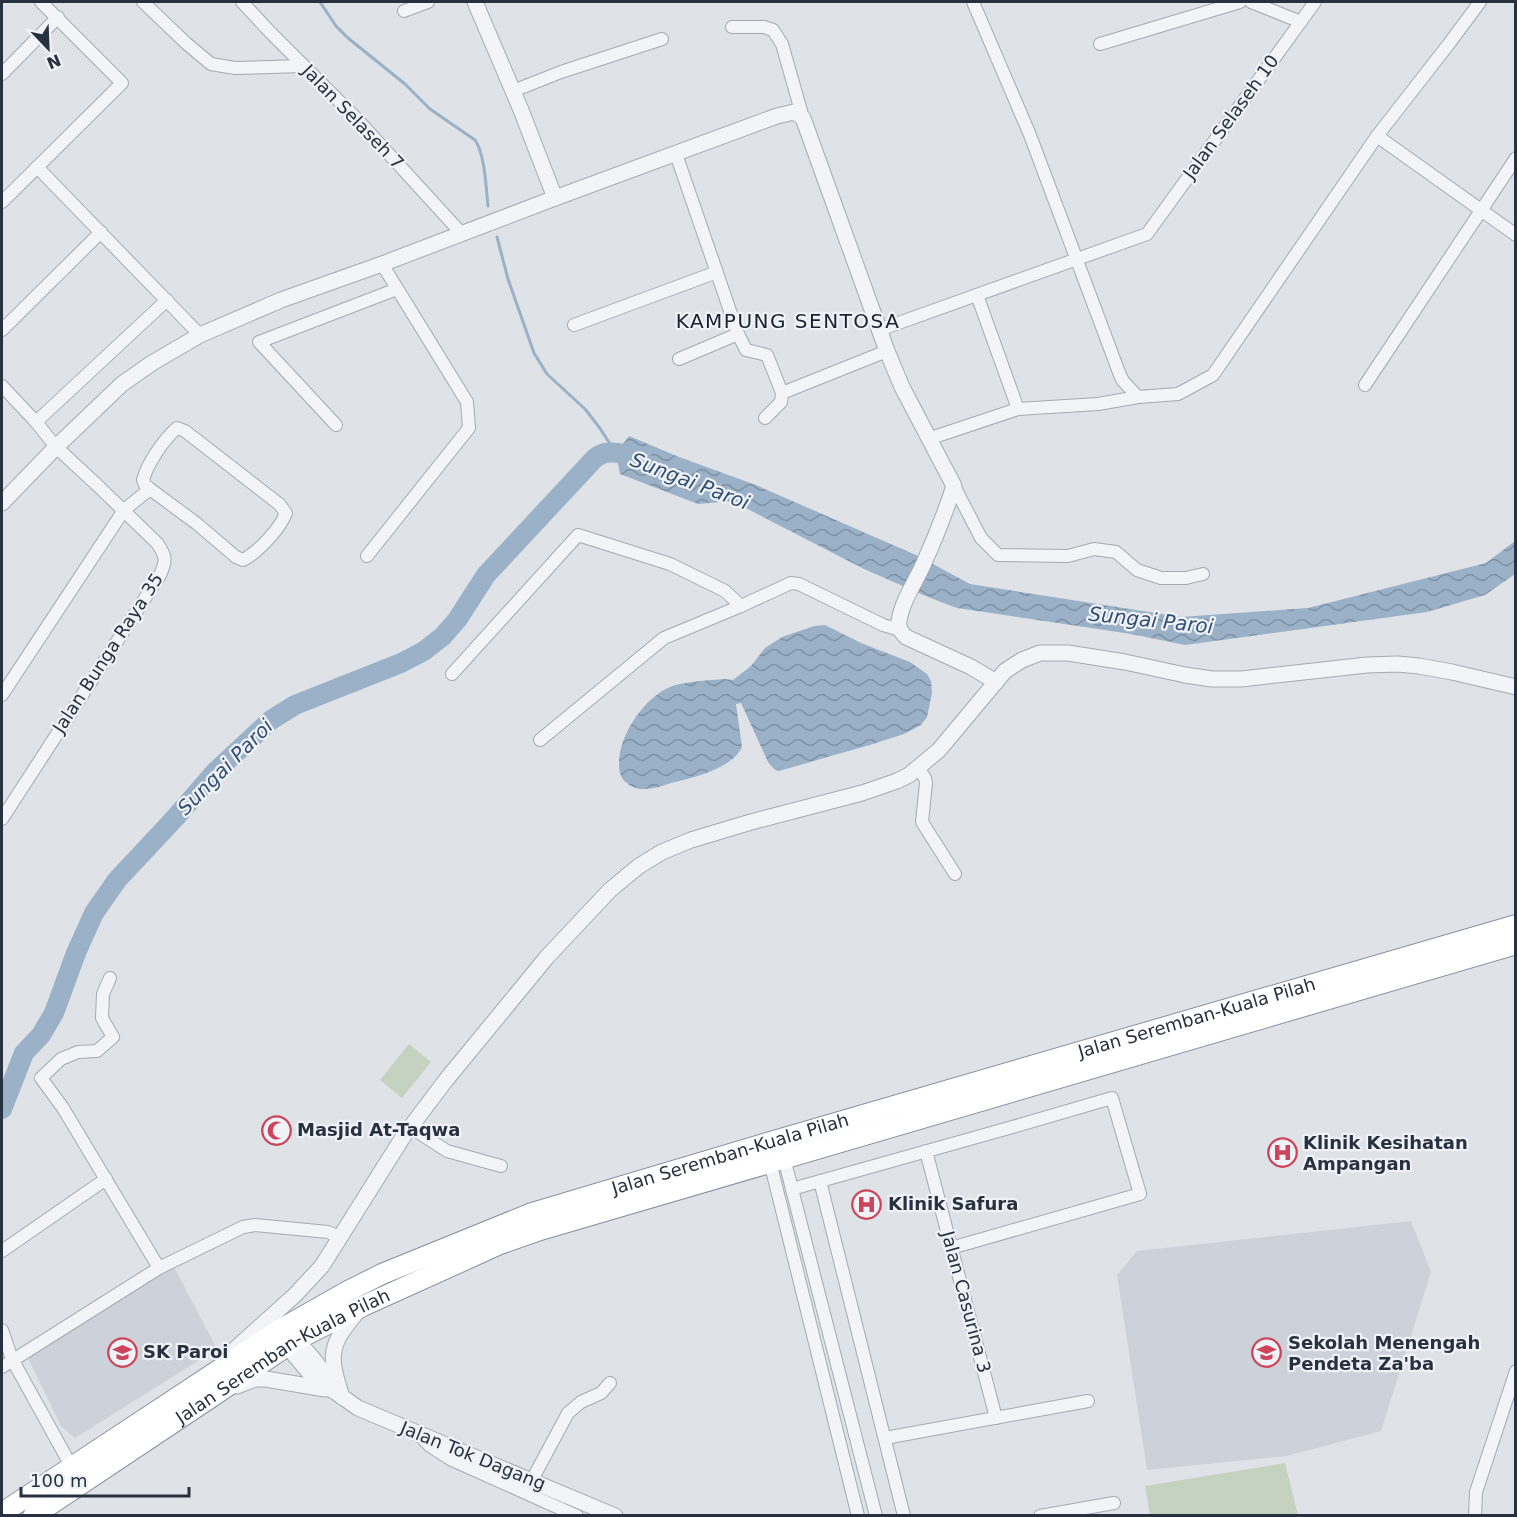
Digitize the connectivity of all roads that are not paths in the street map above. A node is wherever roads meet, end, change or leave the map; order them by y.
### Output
1 (41, 2) edge
2 (143, 2) edge
3 (242, 2) edge
4 (428, 2) edge
5 (475, 2) edge
6 (973, 2) edge
7 (1240, 2) edge
8 (1251, 2) edge
9 (1315, 2) edge
10 (1480, 2) edge
11 (404, 11) dead end
12 (58, 17) junction
13 (1300, 22) junction
14 (732, 27) dead end
15 (662, 39) dead end
16 (1100, 44) dead end
17 (304, 66) junction
18 (2, 74) edge
19 (513, 91) junction
20 (803, 118) junction
21 (1377, 136) junction
22 (676, 154) junction
23 (1515, 158) edge
24 (37, 167) junction
25 (555, 198) junction
26 (2, 202) edge
27 (1480, 210) junction
28 (101, 232) junction
29 (462, 234) junction
30 (1515, 235) edge
31 (1077, 260) junction
32 (382, 264) junction
33 (717, 272) junction
34 (397, 289) junction
35 (977, 294) junction
36 (167, 300) junction
37 (574, 325) dead end
38 (2, 330) edge
39 (879, 330) junction
40 (738, 334) junction
41 (200, 335) junction
42 (886, 351) junction
43 (679, 360) dead end
44 (1365, 385) dead end
45 (2, 386) edge
46 (782, 393) junction
47 (1138, 397) junction
48 (1018, 410) junction
49 (765, 418) dead end
50 (36, 422) junction
51 (336, 425) dead end
52 (928, 439) junction
53 (56, 447) junction
54 (954, 486) junction
55 (150, 489) junction
56 (2, 503) edge
57 (124, 510) junction
58 (367, 556) dead end
59 (1203, 574) dead end
60 (741, 606) junction
61 (900, 630) junction
62 (452, 674) dead end
63 (996, 682) junction
64 (1515, 687) edge
65 (2, 695) edge
66 (540, 740) dead end
67 (918, 768) junction
68 (2, 819) edge
69 (955, 874) dead end
70 (1515, 925) edge
71 (1515, 944) edge
72 (110, 978) dead end
73 (410, 1127) junction
74 (926, 1151) junction
75 (777, 1160) junction
76 (501, 1166) dead end
77 (106, 1179) junction
78 (820, 1181) junction
79 (792, 1189) junction
80 (339, 1237) junction
81 (951, 1248) junction
82 (2, 1251) edge
83 (159, 1268) junction
84 (363, 1306) junction
85 (2, 1330) edge
86 (288, 1338) junction
87 (12, 1359) junction
88 (2, 1367) edge
89 (1515, 1371) edge
90 (610, 1383) dead end
91 (338, 1394) junction
92 (198, 1395) junction
93 (1088, 1401) dead end
94 (996, 1418) junction
95 (417, 1433) junction
96 (885, 1438) junction
97 (76, 1475) junction
98 (532, 1480) junction
99 (1114, 1503) dead end
100 (2, 1513) edge
101 (33, 1515) edge
102 (576, 1515) edge
103 (615, 1515) edge
104 (858, 1515) edge
105 (876, 1515) edge
106 (904, 1515) edge
107 (1040, 1515) edge
108 (1475, 1515) edge

1 - 12 street
2 - 17 street
3 - 17 street, Jalan Selaseh 7
4 - 11 street
5 - 19 street
6 - 31 street
7 - 16 street
8 - 13 street
9 - 13 street, Jalan Selaseh 10
10 - 21 street
12 - 18 street
12 - 24 street
13 - 31 street, Jalan Selaseh 10
14 - 20 street
15 - 19 street
17 - 29 street, Jalan Selaseh 7
19 - 25 street
20 - 22 street
20 - 39 street
21 - 27 street
21 - 47 street
22 - 25 street
22 - 33 street
23 - 27 street
24 - 26 street
24 - 28 street
25 - 29 street
27 - 30 street
27 - 44 street
28 - 36 street
28 - 38 street
29 - 32 street
31 - 35 street
31 - 47 street
32 - 34 street
32 - 41 street
33 - 37 street
33 - 40 street
34 - 51 street
34 - 58 street
35 - 39 street
35 - 48 street
36 - 41 street
36 - 50 street
39 - 42 street
40 - 43 street
40 - 46 street
41 - 53 street
42 - 46 street
42 - 52 street
45 - 50 street, Jalan Bunga Raya 35
46 - 49 street
47 - 48 street
48 - 52 street
50 - 53 street, Jalan Bunga Raya 35
52 - 54 street
53 - 56 street
53 - 57 street, Jalan Bunga Raya 35
54 - 59 street
54 - 61 street
55 - 55 street
55 - 57 street
57 - 65 street
57 - 68 street, Jalan Bunga Raya 35
60 - 61 street
60 - 62 street
60 - 66 street
61 - 63 street
63 - 64 street
63 - 67 street
67 - 69 street
67 - 73 street
70 - 86 highway, Jalan Seremban-Kuala Pilah
71 - 75 highway, Jalan Seremban-Kuala Pilah
72 - 77 street
73 - 76 street
73 - 80 street
74 - 78 street
74 - 81 street, Jalan Casurina 3
74 - 81 street
75 - 79 street
75 - 84 highway, Jalan Seremban-Kuala Pilah
75 - 104 street
77 - 82 street
77 - 83 street
78 - 79 street
78 - 96 street
79 - 105 street
80 - 83 street
80 - 92 street
81 - 94 street, Jalan Casurina 3
83 - 87 street
84 - 86 highway, Jalan Seremban-Kuala Pilah
84 - 91 street
85 - 87 street
86 - 91 street, Jalan Tok Dagang
86 - 92 highway, Jalan Seremban-Kuala Pilah
87 - 88 street
87 - 97 street
89 - 108 street
90 - 98 street
91 - 92 street
91 - 95 street, Jalan Tok Dagang
92 - 97 highway, Jalan Seremban-Kuala Pilah
93 - 94 street
94 - 96 street
95 - 98 street, Jalan Tok Dagang
95 - 102 street
96 - 106 street
97 - 100 highway, Jalan Seremban-Kuala Pilah
97 - 101 highway, Jalan Seremban-Kuala Pilah
98 - 103 street, Jalan Tok Dagang
99 - 107 street

